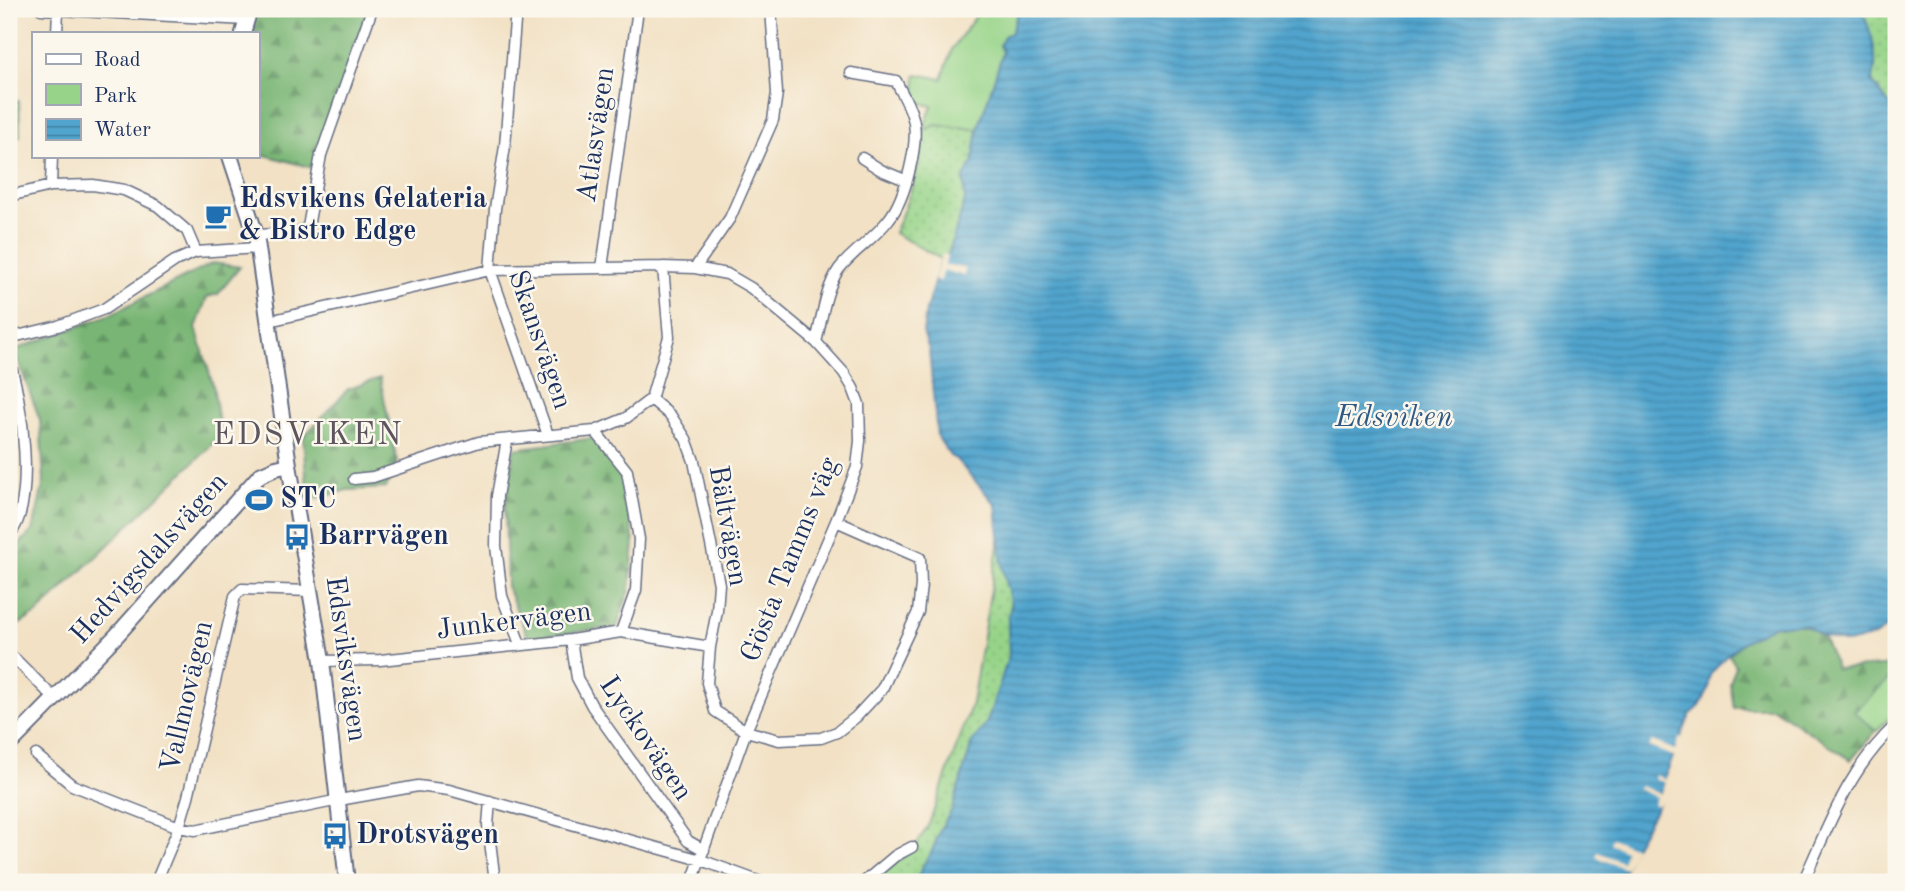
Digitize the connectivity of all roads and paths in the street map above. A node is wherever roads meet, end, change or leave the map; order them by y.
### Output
1 (41, 9) edge
2 (372, 9) edge
3 (516, 9) edge
4 (638, 9) edge
5 (771, 9) edge
6 (58, 10) edge
7 (246, 21) edge
8 (57, 32) edge
9 (851, 73) dead end
10 (52, 158) edge
11 (231, 158) edge
12 (862, 158) dead end
13 (905, 180) junction
14 (51, 186) junction
15 (9, 196) edge
16 (257, 242) junction
17 (196, 252) junction
18 (663, 267) junction
19 (601, 268) junction
20 (695, 268) junction
21 (490, 270) junction
22 (269, 321) junction
23 (9, 338) edge
24 (816, 342) junction
25 (9, 361) edge
26 (652, 399) junction
27 (595, 431) junction
28 (548, 435) junction
29 (508, 440) junction
30 (289, 465) junction
31 (354, 479) dead end
32 (836, 521) junction
33 (9, 535) edge
34 (311, 591) junction
35 (621, 632) junction
36 (571, 639) junction
37 (520, 644) junction
38 (710, 647) junction
39 (14, 658) dead end
40 (323, 661) junction
41 (54, 698) junction
42 (1896, 725) edge
43 (746, 731) junction
44 (9, 745) edge
45 (36, 755) dead end
46 (339, 800) junction
47 (490, 801) junction
48 (179, 827) junction
49 (912, 847) dead end
50 (700, 860) junction
51 (156, 882) edge
52 (347, 882) edge
53 (495, 882) edge
54 (692, 882) edge
55 (761, 882) edge
56 (864, 882) edge
57 (1803, 882) edge

1 - 6 street
2 - 16 street
3 - 21 street, Skansvägen
4 - 19 street, Atlasvägen
5 - 20 street
6 - 7 street
6 - 8 street
9 - 13 street
10 - 14 street
11 - 16 street, Edsviksvägen
12 - 13 street
13 - 24 street
14 - 15 street
14 - 17 street
16 - 17 street
16 - 22 street, Edsviksvägen
17 - 23 street
18 - 19 street, Gösta Tamms väg
18 - 20 street, Gösta Tamms väg
18 - 26 street
19 - 21 street, Gösta Tamms väg
20 - 24 street, Gösta Tamms väg
21 - 22 street, Gösta Tamms väg
21 - 28 street, Skansvägen
22 - 30 street, Edsviksvägen
24 - 32 street, Gösta Tamms väg
25 - 33 street
26 - 27 street
26 - 38 street, Bältvägen
27 - 28 street
27 - 35 street
28 - 29 street
29 - 31 street
29 - 37 street
30 - 34 street, Edsviksvägen
30 - 41 street, Hedvigsdalsvägen
32 - 43 street, Gösta Tamms väg
32 - 43 street, Bältvägen
34 - 40 street, Edsviksvägen
34 - 48 street, Vallmovägen
35 - 36 street, Junkervägen
35 - 38 street, Junkervägen
36 - 37 street, Junkervägen
36 - 50 street, Lyckovägen
37 - 40 street, Junkervägen
38 - 43 street, Bältvägen
39 - 41 street
40 - 46 street, Edsviksvägen
41 - 44 street, Hedvigsdalsvägen
42 - 57 street
43 - 50 street, Gösta Tamms väg
45 - 48 street
46 - 47 street
46 - 48 street
46 - 52 street, Edsviksvägen
47 - 50 street
47 - 53 street
48 - 51 street, Vallmovägen
49 - 56 street
50 - 54 street, Gösta Tamms väg
50 - 55 street

